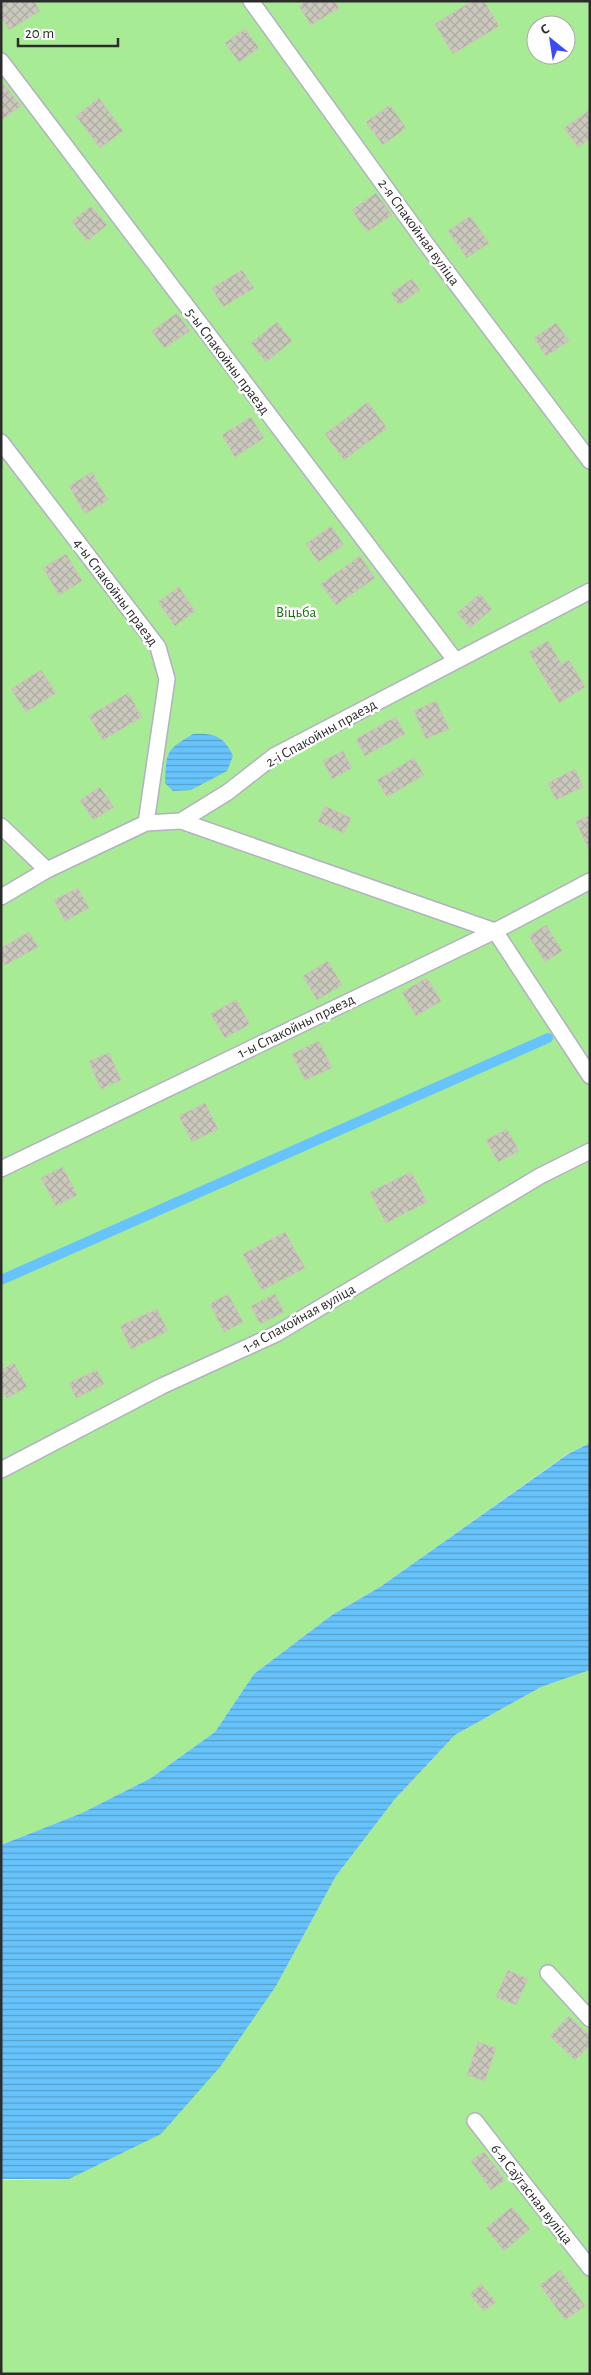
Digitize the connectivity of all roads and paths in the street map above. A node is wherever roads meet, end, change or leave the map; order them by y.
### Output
1 (251, 1) edge
2 (1, 61) edge
3 (1, 442) edge
4 (590, 461) edge
5 (590, 591) edge
6 (455, 660) junction
7 (182, 821) junction
8 (146, 823) junction
9 (1, 826) edge
10 (47, 870) junction
11 (590, 881) edge
12 (1, 897) edge
13 (495, 931) junction
14 (590, 1076) edge
15 (590, 1151) edge
16 (1, 1168) edge
17 (1, 1470) edge
18 (548, 1973) dead end
19 (590, 2019) edge
20 (474, 2120) dead end
21 (590, 2268) edge

1 - 4 lane, 2-я Спакойная вуліца
2 - 6 lane, 5-ы Спакойны праезд
3 - 8 lane, 4-ы Спакойны праезд
5 - 6 lane, 2-і Спакойны праезд
6 - 7 lane, 2-і Спакойны праезд
7 - 8 lane, 2-і Спакойны праезд
7 - 13 lane
8 - 10 lane, 2-і Спакойны праезд
9 - 10 lane
10 - 12 lane, 2-і Спакойны праезд
11 - 13 lane, 1-ы Спакойны праезд
13 - 14 lane
13 - 16 lane, 1-ы Спакойны праезд
15 - 17 lane, 1-я Спакойная вуліца
18 - 19 lane
20 - 21 lane, 6-я Саўгасная вуліца

